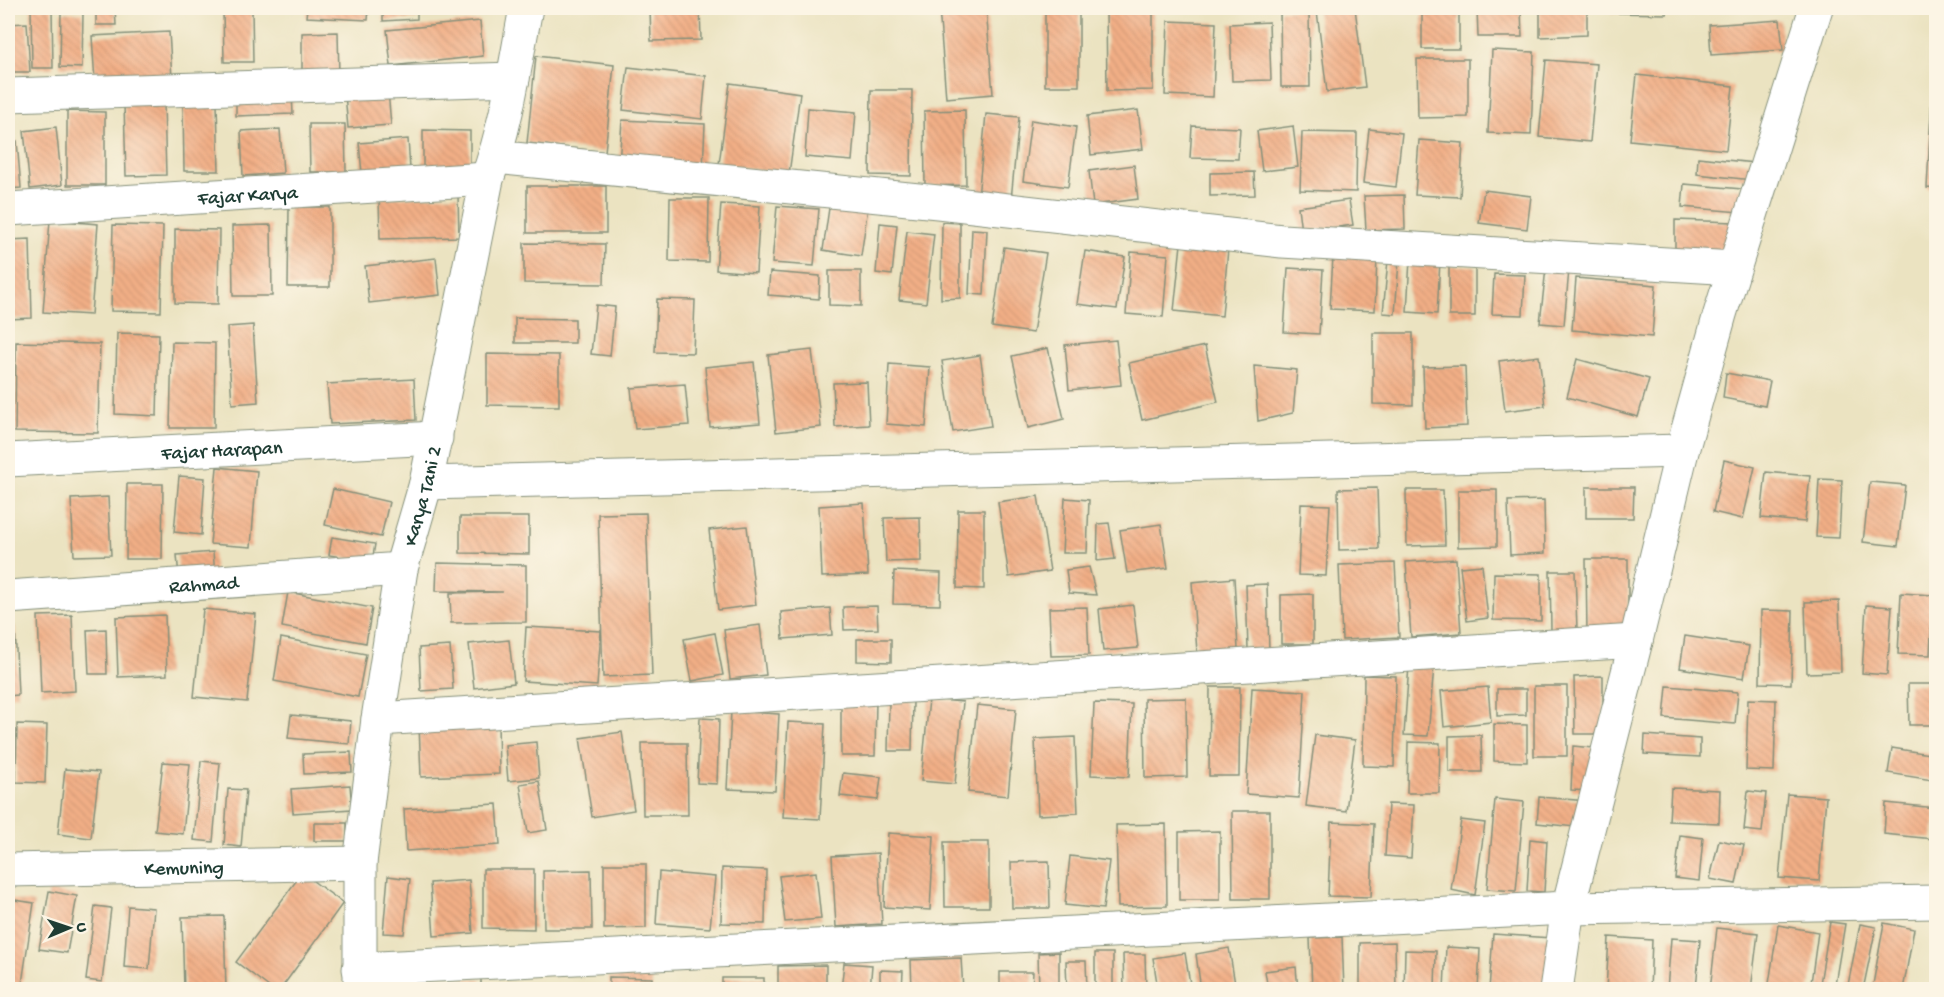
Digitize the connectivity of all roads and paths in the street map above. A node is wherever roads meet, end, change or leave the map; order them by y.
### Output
1 (526, 8) edge
2 (1816, 8) edge
3 (513, 79) junction
4 (8, 95) edge
5 (491, 168) junction
6 (8, 209) edge
7 (1734, 268) junction
8 (436, 438) junction
9 (1682, 451) junction
10 (8, 460) edge
11 (426, 483) junction
12 (401, 569) junction
13 (8, 597) edge
14 (1636, 641) junction
15 (378, 719) junction
16 (360, 863) junction
17 (8, 870) edge
18 (1936, 902) edge
19 (1568, 908) junction
20 (359, 979) edge
21 (1556, 990) edge

1 - 3 street, Karya Tani 2
2 - 7 street
3 - 4 street
3 - 5 street, Karya Tani 2
5 - 6 street, Fajar Karya
5 - 7 street, Fajar Karya
5 - 8 street, Karya Tani 2
7 - 9 street
8 - 10 street, Fajar Harapan
8 - 11 street, Karya Tani 2
9 - 11 street
9 - 14 street
11 - 12 street, Karya Tani 2
12 - 13 street, Rahmad
12 - 15 street, Karya Tani 2
14 - 15 street
14 - 19 street
15 - 16 street, Karya Tani 2
16 - 17 street, Kemuning
16 - 20 street, Karya Tani 2
18 - 19 street
19 - 20 street
19 - 21 street

